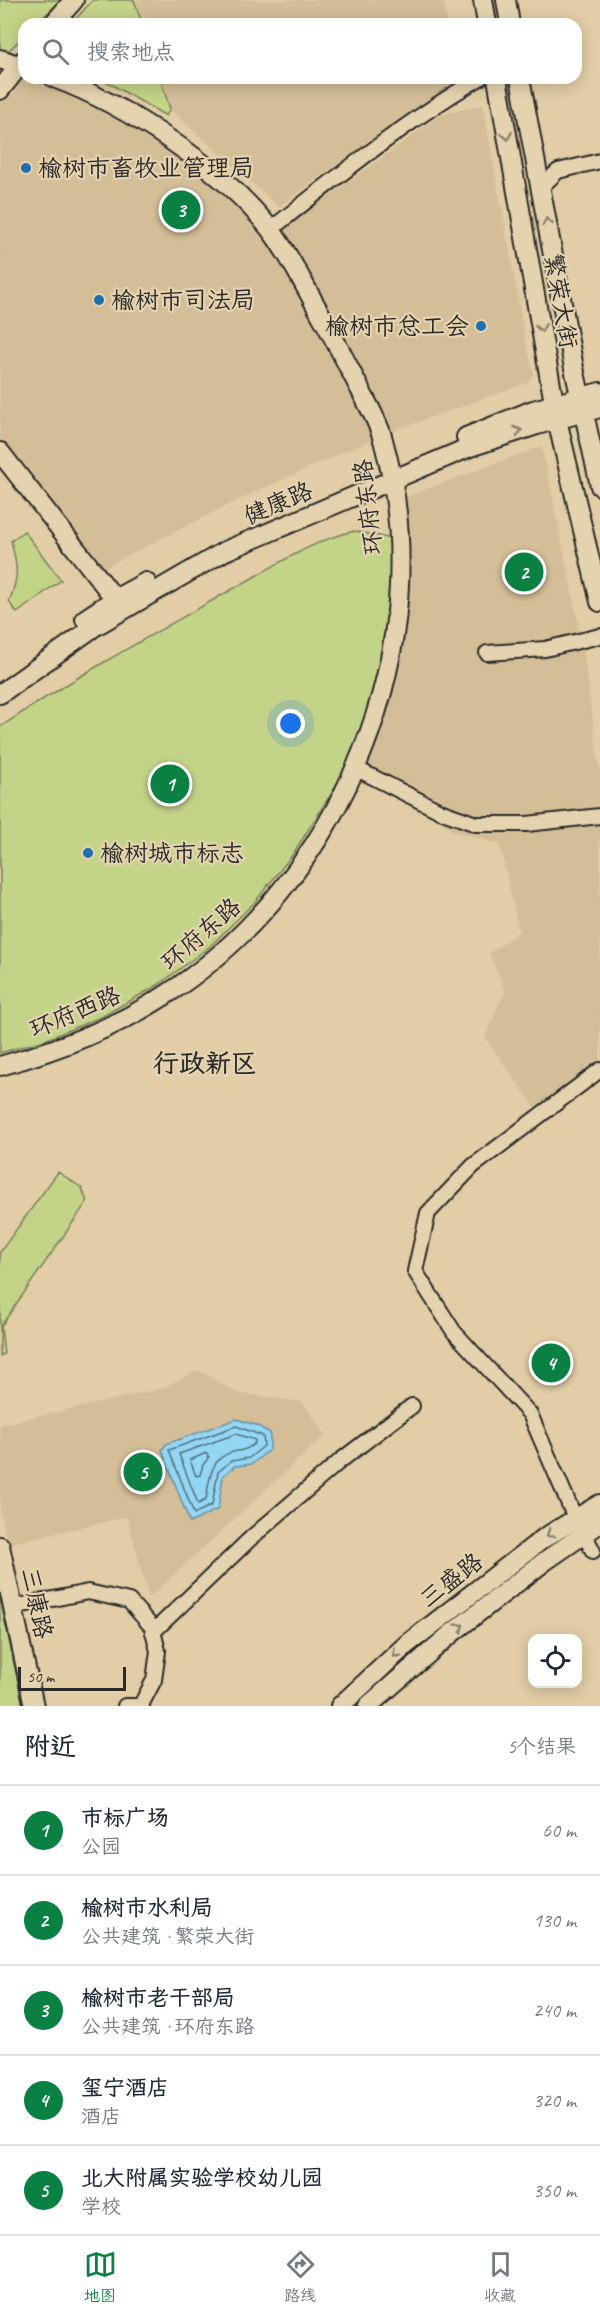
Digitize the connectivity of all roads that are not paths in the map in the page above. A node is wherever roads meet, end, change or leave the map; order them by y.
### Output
1 (74, 0) edge
2 (483, 0) edge
3 (506, 0) edge
4 (59, 18) edge
5 (486, 18) edge
6 (509, 18) edge
7 (0, 59) edge
8 (18, 63) edge
9 (18, 69) edge
10 (69, 84) edge
11 (470, 84) edge
12 (498, 84) edge
13 (521, 84) edge
14 (0, 90) edge
15 (600, 161) edge
16 (541, 187) junction
17 (270, 230) junction
18 (600, 392) edge
19 (588, 406) edge
20 (556, 412) junction
21 (0, 452) edge
22 (391, 473) junction
23 (600, 486) edge
24 (114, 599) junction
25 (600, 602) edge
26 (600, 636) edge
27 (487, 653) dead end
28 (0, 678) edge
29 (0, 694) edge
30 (356, 768) junction
31 (600, 816) edge
32 (165, 996) joint
33 (0, 1066) edge
34 (600, 1070) edge
35 (412, 1406) dead end
36 (600, 1504) edge
37 (600, 1523) edge
38 (580, 1525) junction
39 (0, 1546) edge
40 (593, 1551) dead end
41 (13, 1607) junction
42 (153, 1632) junction
43 (141, 1705) edge
44 (34, 1706) edge
45 (125, 1706) edge
46 (340, 1706) edge
47 (368, 1706) edge

1 - 4 main road
2 - 5 main road
3 - 6 main road
7 - 8 main road
9 - 14 main road
10 - 17 main road, 环府东路
11 - 17 street
12 -> 20 main road, 繁荣大街
13 - 16 main road, 繁荣大街
15 - 16 street
19 -> 16 main road, 繁荣大街
17 - 22 main road, 环府东路
18 - 19 main road, 健康路
19 - 20 main road, 健康路
19 - 23 main road, 繁荣大街
20 - 22 main road, 健康路
20 - 25 main road, 繁荣大街
21 - 24 main road
22 - 24 main road, 健康路
22 - 29 main road, 健康路
22 - 30 main road, 环府东路
24 - 28 main road, 健康路
26 - 27 street
30 - 31 street
30 - 32 main road, 环府东路
32 - 33 main road, 环府西路
34 - 38 street
35 - 42 street
36 - 38 main road, 三盛路
37 - 38 main road
38 - 40 street
38 -> 46 main road, 三盛路
47 -> 38 main road
39 - 41 main road, 三康路
41 - 42 street
41 - 44 main road, 三康路
42 - 43 street
43 - 45 street

